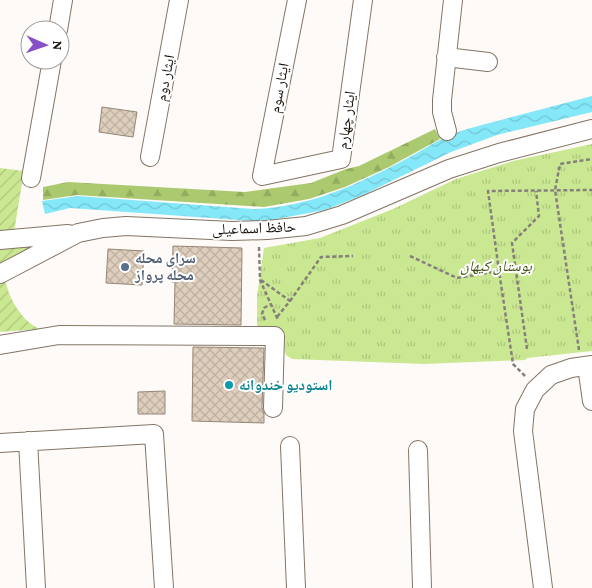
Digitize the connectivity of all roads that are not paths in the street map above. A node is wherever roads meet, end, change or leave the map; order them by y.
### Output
1 (63, 0) edge
2 (179, 0) edge
3 (297, 0) edge
4 (363, 0) edge
5 (453, 0) edge
6 (60, 20) edge
7 (446, 57) junction
8 (488, 62) dead end
9 (50, 70) edge
10 (592, 129) edge
11 (447, 131) dead end
12 (150, 157) dead end
13 (262, 176) joint
14 (31, 178) dead end
15 (78, 233) junction
16 (0, 240) edge
17 (0, 274) edge
18 (0, 345) edge
19 (587, 366) edge
20 (592, 401) edge
21 (273, 408) dead end
22 (28, 441) junction
23 (0, 443) edge
24 (290, 446) dead end
25 (418, 450) dead end
26 (36, 588) edge
27 (164, 588) edge
28 (296, 588) edge
29 (422, 588) edge
30 (543, 588) edge

1 - 6 street
2 - 12 street, ایثار دوم
3 - 13 street, ایثار سوم
4 - 13 street, ایثار چهارم
5 - 7 street
7 - 8 street
7 - 11 street
9 - 14 street
10 - 15 street, حافظ اسماعیلی
15 - 16 street
15 - 17 street, حافظ اسماعیلی
18 - 21 street
19 - 20 street
19 - 30 street
22 - 23 street
22 - 26 street
22 - 27 street
24 - 28 street
25 - 29 street

